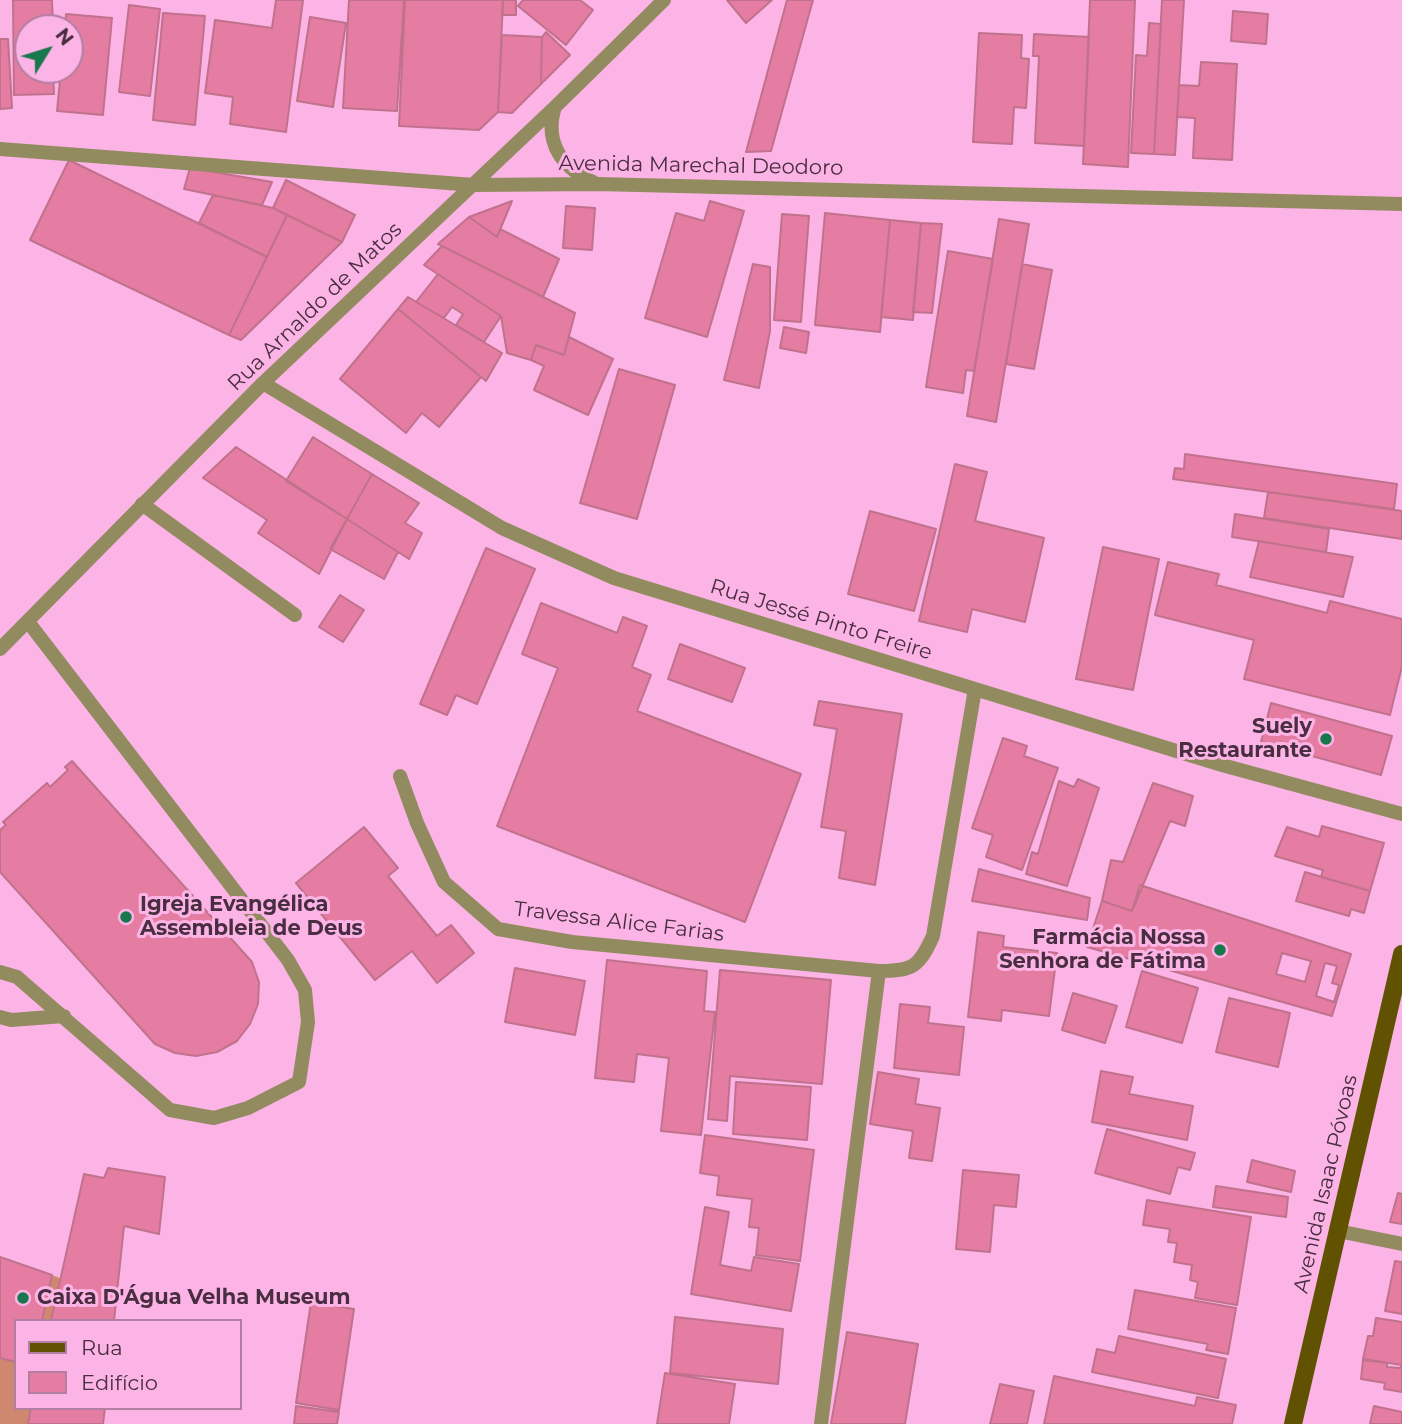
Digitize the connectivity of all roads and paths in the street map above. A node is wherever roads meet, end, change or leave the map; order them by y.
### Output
1 (664, 0) edge
2 (554, 108) junction
3 (0, 149) edge
4 (598, 184) junction
5 (474, 185) junction
6 (1402, 204) edge
7 (264, 383) junction
8 (142, 504) junction
9 (295, 615) dead end
10 (29, 623) junction
11 (0, 649) edge
12 (975, 689) junction
13 (400, 776) dead end
14 (1402, 814) edge
15 (1402, 954) edge
16 (879, 971) junction
17 (0, 972) edge
18 (64, 1016) junction
19 (0, 1017) edge
20 (1338, 1231) junction
21 (1402, 1244) edge
22 (821, 1424) edge
23 (1293, 1424) edge

1 - 2 street, Rua Arnaldo de Matos
2 - 4 street
2 - 5 street, Rua Arnaldo de Matos
3 - 5 street, Avenida Marechal Deodoro
4 - 5 street, Avenida Marechal Deodoro
4 - 6 street, Avenida Marechal Deodoro
5 - 7 street, Rua Arnaldo de Matos
7 - 8 street, Rua Arnaldo de Matos
7 - 12 street, Rua Jessé Pinto Freire
8 - 9 street
8 - 10 street, Rua Arnaldo de Matos
10 - 11 street, Rua Arnaldo de Matos
10 - 18 street
12 - 14 street, Rua Jessé Pinto Freire
12 - 16 street, Travessa Alice Farias
13 - 16 street, Travessa Alice Farias
15 - 20 main road, Avenida Isaac Póvoas
16 - 22 street
17 - 18 street
18 - 19 street
20 - 21 street
20 - 23 main road, Avenida Isaac Póvoas

